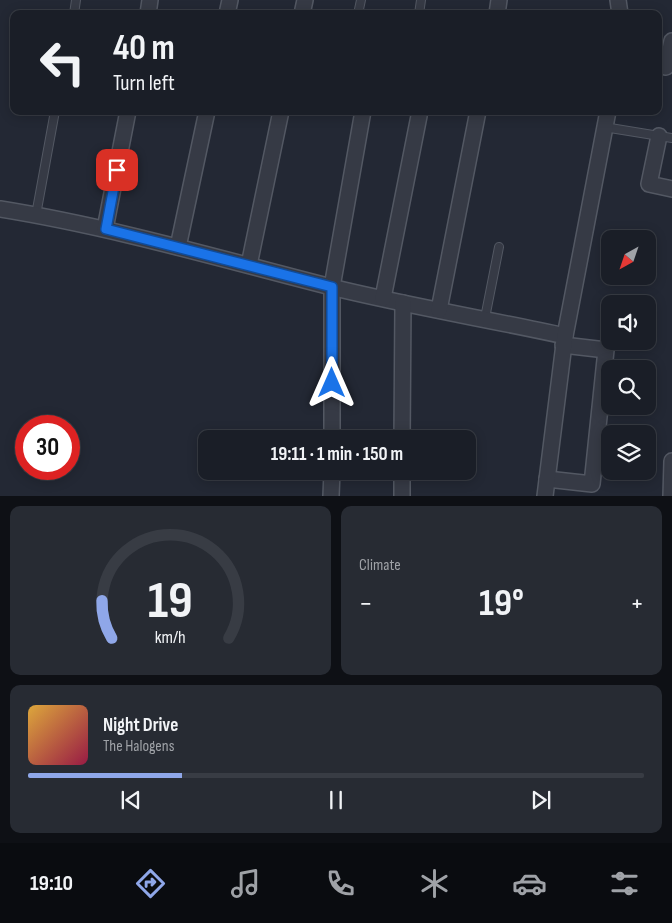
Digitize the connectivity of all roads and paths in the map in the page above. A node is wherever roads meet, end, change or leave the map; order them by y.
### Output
1 (672, 41) edge
2 (662, 66) edge
3 (54, 115) edge
4 (127, 115) edge
5 (206, 115) edge
6 (280, 115) edge
7 (362, 115) edge
8 (477, 115) edge
9 (607, 115) edge
10 (419, 116) dead end
11 (604, 128) junction
12 (666, 137) edge
13 (672, 189) edge
14 (0, 209) edge
15 (36, 215) junction
16 (106, 229) junction
17 (178, 246) junction
18 (499, 247) dead end
19 (249, 265) junction
20 (332, 287) junction
21 (382, 298) junction
22 (403, 303) junction
23 (439, 310) junction
24 (485, 318) junction
25 (564, 341) junction
26 (332, 430) edge
27 (402, 430) edge
28 (672, 461) edge
29 (547, 479) junction
30 (332, 480) edge
31 (402, 480) edge
32 (331, 496) edge
33 (402, 496) edge
34 (545, 496) edge
35 (671, 496) edge

1 - 2 street
3 - 15 lane
4 - 16 street
5 - 17 street
6 - 19 street
7 - 20 street
8 - 23 street
9 - 11 street
10 - 21 street
11 - 12 lane
11 - 25 street
12 - 13 street
14 - 15 street
15 - 16 street
16 - 17 street
17 - 19 street
18 - 24 lane
19 - 20 street
20 - 21 street
20 - 26 street
21 - 22 street
22 - 23 street
22 - 27 street
23 - 24 street
24 - 25 street
25 - 29 street
25 - 29 street
28 - 35 street
29 - 34 street
30 - 32 street
31 - 33 street

